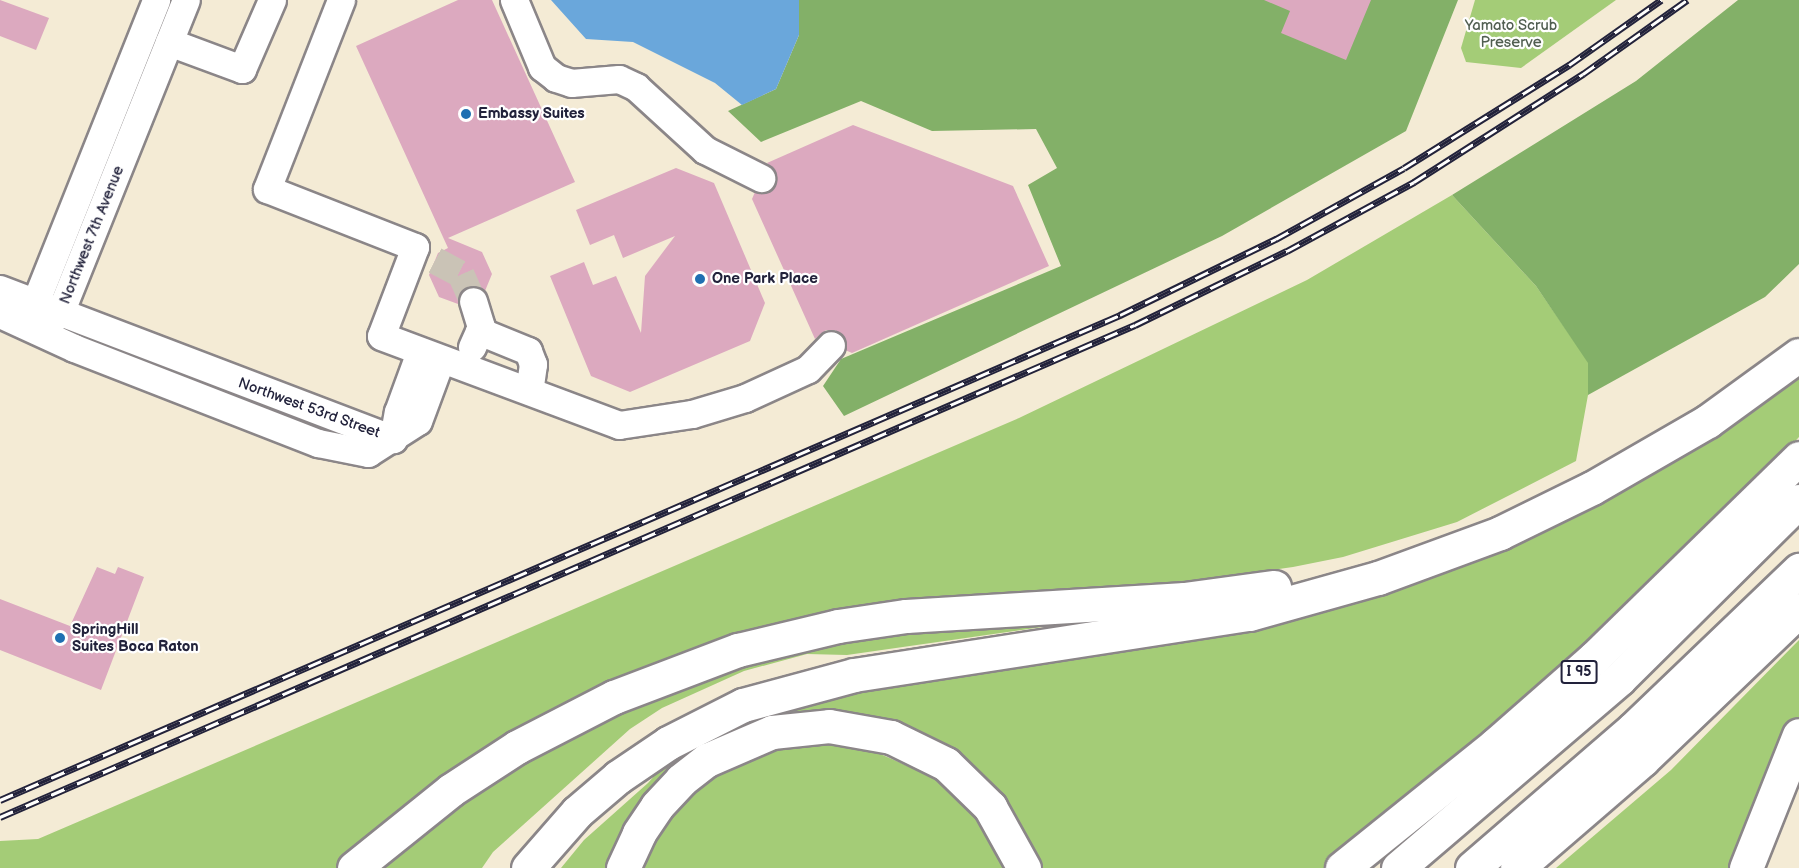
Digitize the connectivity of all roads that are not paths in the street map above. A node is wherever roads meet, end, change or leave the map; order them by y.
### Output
1 (156, 0) edge
2 (186, 0) edge
3 (272, 0) edge
4 (514, 0) edge
5 (340, 1) edge
6 (169, 42) junction
7 (761, 178) dead end
8 (0, 289) edge
9 (473, 301) tunnel mouth
10 (35, 303) junction
11 (60, 313) junction
12 (0, 314) edge
13 (479, 331) junction
14 (38, 332) junction
15 (831, 345) dead end
16 (1799, 355) edge
17 (442, 359) junction
18 (529, 391) junction
19 (393, 439) junction
20 (1799, 458) edge
21 (1799, 501) edge
22 (1563, 503) junction
23 (1799, 570) edge
24 (1799, 610) edge
25 (1799, 735) edge
26 (354, 868) edge
27 (528, 868) edge
28 (623, 868) edge
29 (1024, 868) edge
30 (1342, 868) edge
31 (1398, 868) edge
32 (1472, 868) edge
33 (1517, 868) edge
34 (1746, 868) edge

1 - 10 street, Northwest 7th Avenue
2 - 6 street, Northwest 7th Avenue
3 - 6 street
4 - 7 street
5 - 17 street
6 - 11 street, Northwest 7th Avenue
8 - 10 street, Northwest 53rd Street
9 - 13 street
10 - 11 street, Northwest 53rd Street
10 - 14 street, Northwest 7th Avenue
11 - 14 street, Northwest 7th Avenue
11 - 19 street, Northwest 53rd Street
12 - 14 street, Northwest 53rd Street
13 - 17 street
13 - 18 street
14 - 19 street, Northwest 53rd Street
15 - 18 street
16 - 22 highway
17 - 18 street
17 - 19 street
20 - 30 highway, I 95
21 - 31 highway
22 - 26 highway
22 - 27 highway
23 - 32 highway
24 - 33 highway
25 - 34 highway
28 - 29 highway

